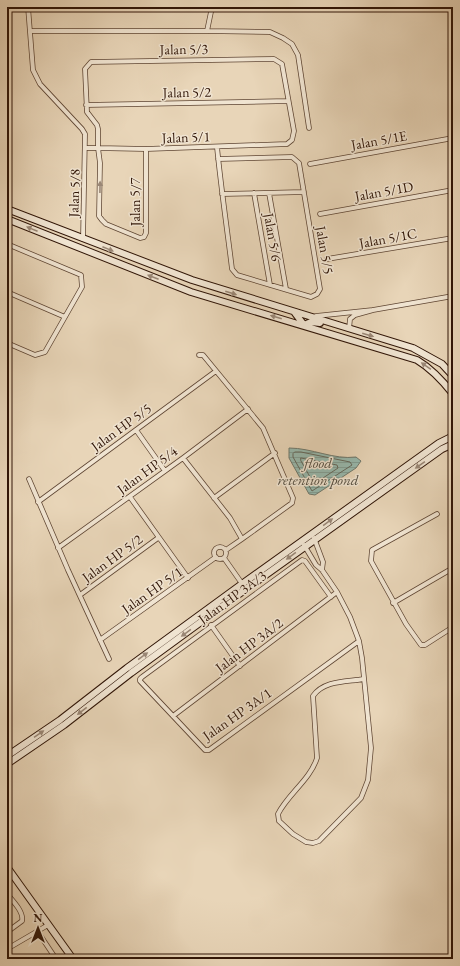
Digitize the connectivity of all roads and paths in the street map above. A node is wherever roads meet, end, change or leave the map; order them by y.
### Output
1 (28, 7) edge
2 (212, 7) edge
3 (30, 31) junction
4 (207, 31) junction
5 (288, 101) junction
6 (86, 105) junction
7 (309, 128) dead end
8 (453, 138) edge
9 (287, 144) joint
10 (217, 147) junction
11 (86, 148) junction
12 (98, 148) junction
13 (146, 149) junction
14 (218, 160) junction
15 (310, 164) dead end
16 (453, 190) edge
17 (304, 192) junction
18 (254, 193) junction
19 (269, 193) junction
20 (222, 194) junction
21 (7, 209) edge
22 (320, 214) dead end
23 (7, 219) edge
24 (106, 224) joint
25 (453, 238) edge
26 (83, 239) junction
27 (7, 244) edge
28 (327, 259) dead end
29 (192, 280) junction
30 (270, 285) junction
31 (286, 289) junction
32 (7, 292) edge
33 (191, 292) junction
34 (453, 296) edge
35 (373, 310) junction
36 (295, 312) junction
37 (307, 316) junction
38 (65, 317) junction
39 (304, 326) junction
40 (339, 326) junction
41 (349, 329) junction
42 (7, 343) edge
43 (199, 355) dead end
44 (216, 371) junction
45 (453, 376) edge
46 (453, 394) edge
47 (248, 410) junction
48 (136, 430) junction
49 (453, 436) edge
50 (453, 444) edge
51 (274, 453) junction
52 (183, 458) junction
53 (165, 471) junction
54 (29, 479) dead end
55 (130, 497) junction
56 (214, 498) junction
57 (38, 502) junction
58 (437, 514) dead end
59 (313, 537) junction
60 (158, 538) junction
61 (242, 539) junction
62 (303, 544) junction
63 (58, 548) junction
64 (226, 550) junction
65 (216, 557) junction
66 (224, 558) junction
67 (453, 568) edge
68 (322, 570) junction
69 (188, 578) junction
70 (7, 582) edge
71 (244, 587) junction
72 (337, 592) junction
73 (80, 595) junction
74 (330, 597) junction
75 (7, 600) edge
76 (393, 602) junction
77 (211, 625) junction
78 (453, 627) edge
79 (100, 640) junction
80 (359, 641) junction
81 (109, 659) dead end
82 (240, 666) junction
83 (364, 680) junction
84 (140, 681) joint
85 (173, 716) junction
86 (7, 756) edge
87 (7, 764) edge
88 (7, 867) edge
89 (7, 894) edge
90 (48, 925) junction
91 (7, 932) edge
92 (38, 932) junction
93 (7, 949) edge
94 (56, 959) edge
95 (73, 959) edge

1 - 3 street, Jalan 5/8
2 - 4 street
3 - 4 street
3 - 11 street, Jalan 5/8
4 - 7 street
5 - 6 street, Jalan 5/2
5 - 6 street, Jalan 5/3
5 - 9 street, Jalan 5/3
6 - 12 street, Jalan 5/3
8 - 15 street, Jalan 5/1E
9 - 10 street, Jalan 5/1
10 - 13 street, Jalan 5/1
10 - 14 street, Jalan 5/5
11 - 12 street, Jalan 5/1
11 - 26 street, Jalan 5/8
12 - 13 street, Jalan 5/1
24 -> 12 street, Jalan 5/3
13 - 24 street, Jalan 5/7
14 - 17 street, Jalan 5/5
14 - 20 street, Jalan 5/5
16 - 22 street, Jalan 5/1D
17 - 19 street
17 - 31 street, Jalan 5/5
18 - 19 street
18 - 20 street
18 - 30 street, Jalan 5/6
19 - 31 street
20 - 30 street, Jalan 5/5
21 - 26 street
33 -> 23 street
25 - 28 street, Jalan 5/1C
26 -> 29 street
27 - 38 street
29 - 33 street
29 -> 36 street
30 - 31 street, Jalan 5/5
32 - 38 street
39 -> 33 street
34 - 35 street
35 - 37 street
35 - 41 street
36 - 37 street
36 - 39 street
37 - 40 street
38 - 42 street
39 - 40 street
46 -> 39 street
40 - 41 street
41 -> 45 street
43 - 44 street
44 - 47 street
44 - 48 street, Jalan HP 5/5
47 - 51 street
47 - 52 street, Jalan HP 5/4
48 - 53 street
48 - 57 street, Jalan HP 5/5
59 -> 49 street
50 -> 59 street
51 - 56 street
51 - 61 street
52 - 53 street, Jalan HP 5/4
52 - 56 street
53 - 55 street, Jalan HP 5/4
54 - 57 street
55 - 60 street
55 - 63 street, Jalan HP 5/4
56 - 61 street
57 - 63 street
58 - 76 street
59 - 62 street
59 - 68 street
60 - 69 street
60 - 73 street, Jalan HP 5/2
61 - 64 street
62 - 68 street
62 - 71 street
63 - 73 street
64 - 65 street
64 - 66 street
65 - 66 street
65 - 69 street, Jalan HP 5/1
66 - 71 street
67 - 76 street
68 - 72 street
69 - 79 street, Jalan HP 5/1
70 - 75 street
86 -> 71 street
71 -> 87 street
72 - 74 street, Jalan HP 3A/2
72 - 80 street
73 - 79 street
74 - 77 street, Jalan HP 3A/3
74 - 82 street, Jalan HP 3A/2
76 - 78 street
77 - 82 street
77 - 84 street, Jalan HP 3A/3
79 - 81 street
80 - 83 street
80 - 85 street, Jalan HP 3A/1
82 - 85 street, Jalan HP 3A/2
83 - 83 street
84 - 85 street, Jalan HP 3A/1
88 - 90 street
89 - 91 street
90 - 92 street
90 - 95 street
92 - 93 street
92 - 94 street

